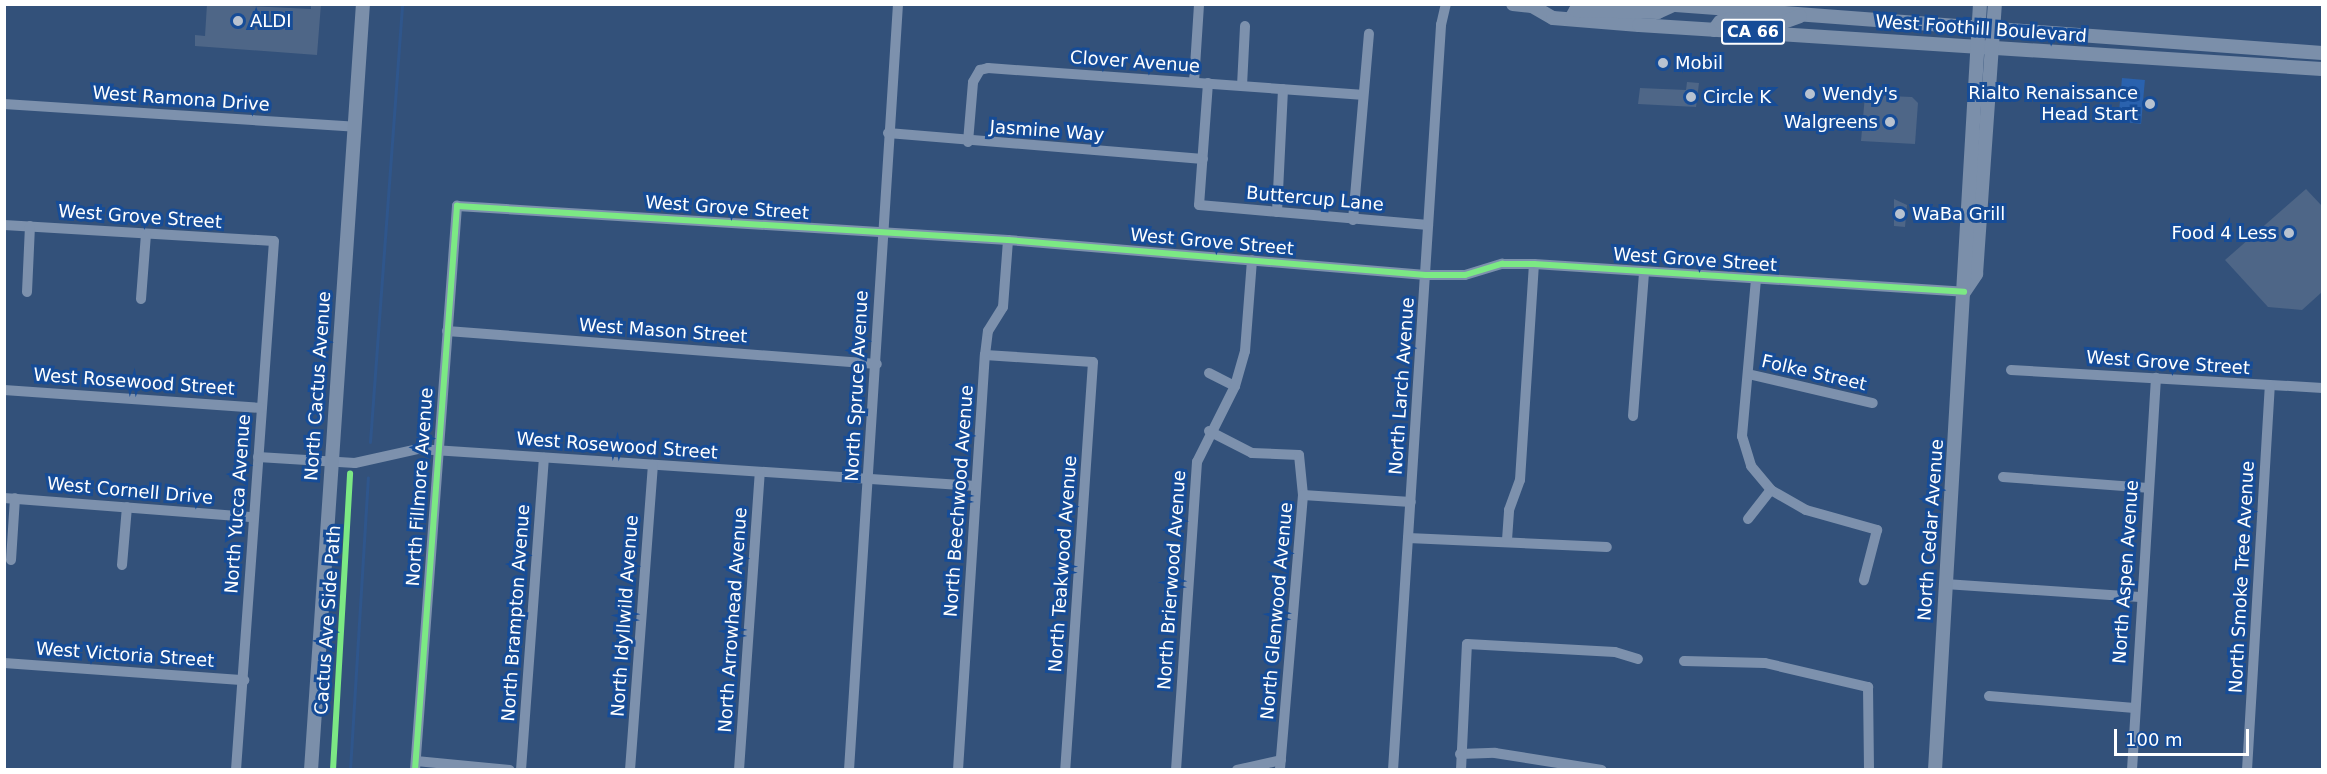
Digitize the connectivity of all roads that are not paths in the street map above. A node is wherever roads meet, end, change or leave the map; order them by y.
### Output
1 (363, 4) edge
2 (898, 4) edge
3 (1199, 4) edge
4 (1446, 4) edge
5 (1513, 4) edge
6 (1662, 4) edge
7 (1980, 4) edge
8 (1995, 4) edge
9 (1534, 5) edge
10 (1673, 5) edge
11 (1805, 14) junction
12 (1571, 19) junction
13 (1245, 26) dead end
14 (1979, 26) junction
15 (1994, 28) junction
16 (1714, 30) junction
17 (1369, 34) dead end
18 (1977, 47) junction
19 (1992, 48) junction
20 (2322, 53) edge
21 (2322, 69) edge
22 (1194, 82) junction
23 (1208, 83) junction
24 (1242, 86) junction
25 (1283, 89) junction
26 (1361, 95) junction
27 (4, 104) edge
28 (355, 127) junction
29 (888, 134) junction
30 (968, 142) junction
31 (1203, 159) junction
32 (1968, 191) junction
33 (457, 206) joint
34 (1278, 212) junction
35 (1353, 220) junction
36 (4, 225) edge
37 (1428, 225) junction
38 (30, 226) junction
39 (882, 232) junction
40 (146, 234) junction
41 (1008, 240) junction
42 (274, 241) joint
43 (1978, 245) junction
44 (1252, 260) junction
45 (1534, 264) junction
46 (1644, 272) junction
47 (1426, 275) junction
48 (1756, 279) junction
49 (27, 292) dead end
50 (1964, 292) junction
51 (141, 299) dead end
52 (447, 331) junction
53 (985, 355) junction
54 (877, 364) junction
55 (2011, 370) dead end
56 (1209, 373) dead end
57 (1748, 374) junction
58 (2156, 378) junction
59 (1235, 386) junction
60 (2270, 386) junction
61 (2322, 388) edge
62 (4, 390) edge
63 (1873, 403) dead end
64 (261, 408) junction
65 (1633, 417) dead end
66 (1209, 431) junction
67 (437, 450) junction
68 (258, 457) junction
69 (544, 458) junction
70 (330, 463) junction
71 (653, 465) junction
72 (760, 473) junction
73 (2003, 477) dead end
74 (868, 480) junction
75 (976, 486) junction
76 (2148, 488) junction
77 (1771, 490) junction
78 (1304, 495) junction
79 (10, 498) edge
80 (1411, 502) junction
81 (127, 507) junction
82 (254, 517) junction
83 (1748, 519) dead end
84 (1408, 537) junction
85 (1507, 540) junction
86 (1607, 547) dead end
87 (12, 560) dead end
88 (122, 565) dead end
89 (1864, 580) dead end
90 (1945, 584) junction
91 (2140, 597) junction
92 (1638, 659) dead end
93 (1684, 661) dead end
94 (4, 663) edge
95 (243, 680) junction
96 (1989, 696) dead end
97 (2135, 708) junction
98 (1460, 753) junction
99 (416, 765) edge
100 (1280, 765) edge
101 (236, 770) edge
102 (310, 770) edge
103 (510, 770) edge
104 (521, 770) edge
105 (630, 770) edge
106 (739, 770) edge
107 (849, 770) edge
108 (958, 770) edge
109 (1065, 770) edge
110 (1176, 770) edge
111 (1238, 770) edge
112 (1393, 770) edge
113 (1461, 770) edge
114 (1602, 770) edge
115 (1869, 770) edge
116 (1935, 770) edge
117 (2132, 770) edge
118 (2247, 770) edge

1 - 28 main road, North Cactus Avenue
2 - 29 street, North Spruce Avenue
3 - 22 street
4 - 37 street, North Larch Avenue
5 - 9 main road, West Foothill Boulevard
6 - 10 main road, West Foothill Boulevard
7 - 14 main road, North Cedar Avenue
8 - 15 main road, North Cedar Avenue
9 - 12 main road, West Foothill Boulevard / CA 66
10 - 11 main road, West Foothill Boulevard
10 - 12 main road
11 - 14 main road, West Foothill Boulevard
11 - 16 main road
12 - 16 main road, West Foothill Boulevard / CA 66
13 - 24 street
14 - 15 main road, West Foothill Boulevard
14 - 18 main road, North Cedar Avenue
15 - 19 main road, North Cedar Avenue
15 - 20 main road, West Foothill Boulevard
16 - 18 main road, West Foothill Boulevard / CA 66
17 - 26 street
18 - 19 main road, West Foothill Boulevard / CA 66
18 - 32 main road, North Cedar Avenue
19 - 21 main road, West Foothill Boulevard / CA 66
19 - 43 main road, North Cedar Avenue
22 - 23 street, Clover Avenue
22 - 30 street, Clover Avenue
23 - 24 street, Clover Avenue
23 - 31 street
24 - 25 street, Clover Avenue
25 - 26 street, Clover Avenue
25 - 34 street
26 - 35 street
27 - 28 street, West Ramona Drive
28 - 70 main road, North Cactus Avenue
29 - 30 street, Jasmine Way
29 - 39 street, North Spruce Avenue
30 - 31 street, Jasmine Way
31 - 34 street, Buttercup Lane
32 - 43 main road
32 - 50 main road, North Cedar Avenue
33 - 39 street, West Grove Street
33 - 52 street, North Fillmore Avenue
34 - 35 street, Buttercup Lane
35 - 37 street, Buttercup Lane
36 - 38 street, West Grove Street
37 - 47 street, North Larch Avenue
38 - 40 street, West Grove Street
38 - 49 street
39 - 41 street, West Grove Street
39 - 54 street, North Spruce Avenue
40 - 42 street, West Grove Street
40 - 51 street
41 - 44 street, West Grove Street
41 - 53 street, North Beechwood Avenue
42 - 64 street, North Yucca Avenue
43 - 50 main road, North Cedar Avenue
44 - 47 street, West Grove Street
44 - 59 street, North Brierwood Avenue
45 - 46 street, West Grove Street
45 - 47 street, West Grove Street
45 - 85 street
46 - 48 street, West Grove Street
46 - 65 street
47 - 80 street, North Larch Avenue
48 - 50 street, West Grove Street
48 - 57 street
50 - 90 main road, North Cedar Avenue
52 - 54 street, West Mason Street
52 - 67 street, North Fillmore Avenue
53 - 75 street, North Beechwood Avenue
53 - 109 street, North Teakwood Avenue
54 - 74 street, North Spruce Avenue
55 - 58 street, West Grove Street
56 - 59 street
57 - 63 street, Folke Street
57 - 77 street
58 - 60 street, West Grove Street
58 - 76 street, North Aspen Avenue
59 - 66 street, North Brierwood Avenue
60 - 61 street, West Grove Street
60 - 118 street, North Smoke Tree Avenue
62 - 64 street, West Rosewood Street
64 - 68 street, North Yucca Avenue
66 - 78 street, North Glenwood Avenue
66 - 110 street, North Brierwood Avenue
67 - 69 street, West Rosewood Street
67 - 70 street, West Rosewood Street
67 - 99 street, North Fillmore Avenue
68 - 70 street, West Rosewood Street
68 - 82 street, North Yucca Avenue
69 - 71 street, West Rosewood Street
69 - 104 street, North Brampton Avenue
70 - 102 main road, North Cactus Avenue
71 - 72 street, West Rosewood Street
71 - 105 street, North Idyllwild Avenue
72 - 74 street, West Rosewood Street
72 - 106 street, North Arrowhead Avenue
73 - 76 street
74 - 75 street, West Rosewood Street
74 - 107 street, North Spruce Avenue
75 - 108 street, North Beechwood Avenue
76 - 91 street, North Aspen Avenue
77 - 83 street
77 - 89 street
78 - 80 street
78 - 100 street, North Glenwood Avenue
79 - 81 street, West Cornell Drive
79 - 87 street
80 - 84 street, North Larch Avenue
81 - 82 street, West Cornell Drive
81 - 88 street
82 - 95 street, North Yucca Avenue
84 - 85 street
84 - 112 street, North Larch Avenue
85 - 86 street
90 - 91 street
90 - 116 main road, North Cedar Avenue
91 - 97 street, North Aspen Avenue
92 - 98 street
93 - 115 street
94 - 95 street, West Victoria Street
95 - 101 street, North Yucca Avenue
96 - 97 street
97 - 117 street, North Aspen Avenue
98 - 113 street
98 - 114 street
99 - 103 street
100 - 111 street

